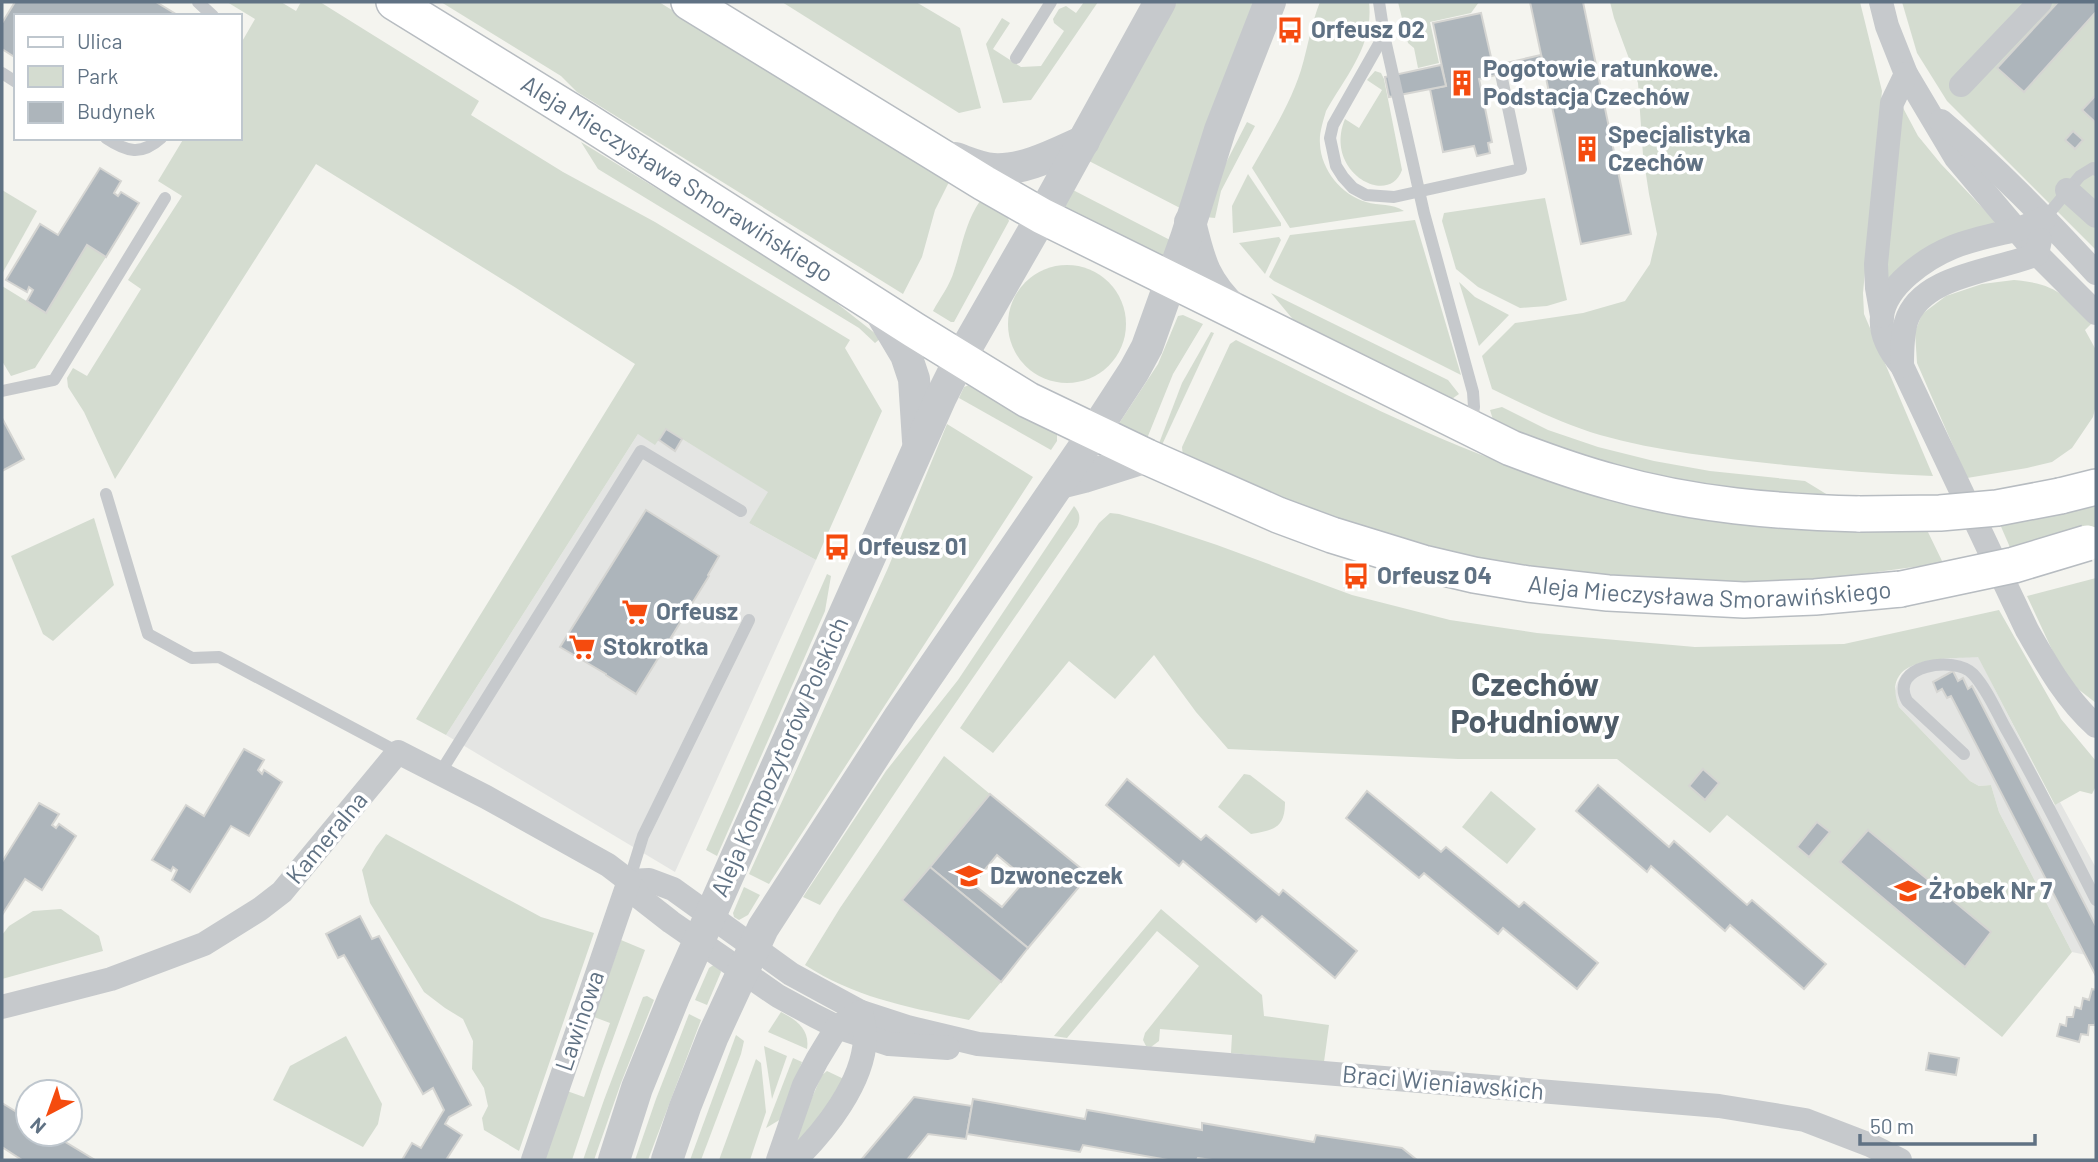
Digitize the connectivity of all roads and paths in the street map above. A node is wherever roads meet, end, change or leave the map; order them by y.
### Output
1 (198, 2) edge
2 (394, 2) edge
3 (689, 2) edge
4 (1051, 2) edge
5 (1160, 2) edge
6 (1270, 2) edge
7 (1379, 2) edge
8 (1881, 2) edge
9 (2040, 2) edge
10 (211, 14) edge
11 (1384, 35) junction
12 (1016, 58) dead end
13 (1906, 74) junction
14 (1501, 75) dead end
15 (1961, 85) dead end
16 (1924, 107) junction
17 (110, 140) edge
18 (159, 140) edge
19 (1084, 141) junction
20 (931, 149) junction
21 (2096, 170) edge
22 (2067, 190) junction
23 (1419, 192) junction
24 (165, 198) dead end
25 (1042, 216) junction
26 (2096, 216) edge
27 (2045, 218) junction
28 (1190, 222) junction
29 (2017, 229) junction
30 (2037, 254) junction
31 (2096, 273) edge
32 (1171, 280) junction
33 (878, 308) junction
34 (1236, 313) junction
35 (2096, 313) edge
36 (1882, 316) junction
37 (960, 359) junction
38 (1902, 366) junction
39 (2, 391) edge
40 (1470, 429) junction
41 (1095, 431) junction
42 (918, 446) junction
43 (1147, 457) junction
44 (1060, 482) junction
45 (2084, 485) edge
46 (106, 494) dead end
47 (741, 511) dead end
48 (2092, 542) edge
49 (749, 620) dead end
50 (2096, 726) edge
51 (398, 752) junction
52 (1964, 754) dead end
53 (440, 773) junction
54 (629, 881) junction
55 (2096, 900) edge
56 (705, 928) junction
57 (748, 959) junction
58 (2, 1007) edge
59 (861, 1012) junction
60 (837, 1027) junction
61 (865, 1037) junction
62 (978, 1044) junction
63 (533, 1160) edge
64 (614, 1160) edge
65 (667, 1160) edge
66 (778, 1160) edge
67 (795, 1160) edge
68 (1900, 1160) edge

1 - 10 lane
2 - 33 main road, Aleja Mieczysława Smorawińskiego
3 - 20 main road
4 - 12 lane
5 - 19 street
6 - 28 street
7 - 11 lane
8 - 13 street
9 - 15 street
11 - 23 lane
11 - 23 lane
13 - 16 street
13 - 36 street
14 - 23 lane
16 - 27 street
16 - 29 street
17 - 18 lane
19 - 20 street
19 - 25 street
20 - 25 main road
21 - 22 lane
22 - 26 street
22 - 27 lane
23 - 40 lane
24 - 39 lane
25 - 32 main road
25 - 37 street, Aleja Kompozytorów Polskich
27 - 29 street
27 - 30 street
27 - 31 street
28 - 32 street
28 - 34 street
29 - 30 street
29 - 36 street
30 - 35 street
30 - 38 street
32 - 34 main road
32 - 41 street
33 - 37 main road, Aleja Mieczysława Smorawińskiego
33 - 42 street
34 - 40 main road
36 - 38 street
37 - 41 main road, Aleja Mieczysława Smorawińskiego
37 - 42 street, Aleja Kompozytorów Polskich
38 - 50 street
40 - 45 main road, bridge
41 - 43 main road, Aleja Mieczysława Smorawińskiego
41 - 44 street
42 - 56 street, Aleja Kompozytorów Polskich
43 - 44 street
43 - 48 main road, Aleja Mieczysława Smorawińskiego, bridge
44 - 57 street
46 - 51 lane
47 - 53 lane
49 - 54 lane
51 - 53 street
51 - 58 street, Kameralna
52 - 55 lane
53 - 54 street
54 - 56 street
54 - 63 street, Lawinowa
56 - 57 street
56 - 64 street, Aleja Kompozytorów Polskich
57 - 59 street, Braci Wieniawskich
57 - 60 street, Braci Wieniawskich
57 - 65 street
59 - 60 street
59 - 61 street
59 - 62 street, Braci Wieniawskich
60 - 61 street, Braci Wieniawskich
60 - 66 street
61 - 62 street, Braci Wieniawskich
61 - 67 street
62 - 68 street, Braci Wieniawskich

